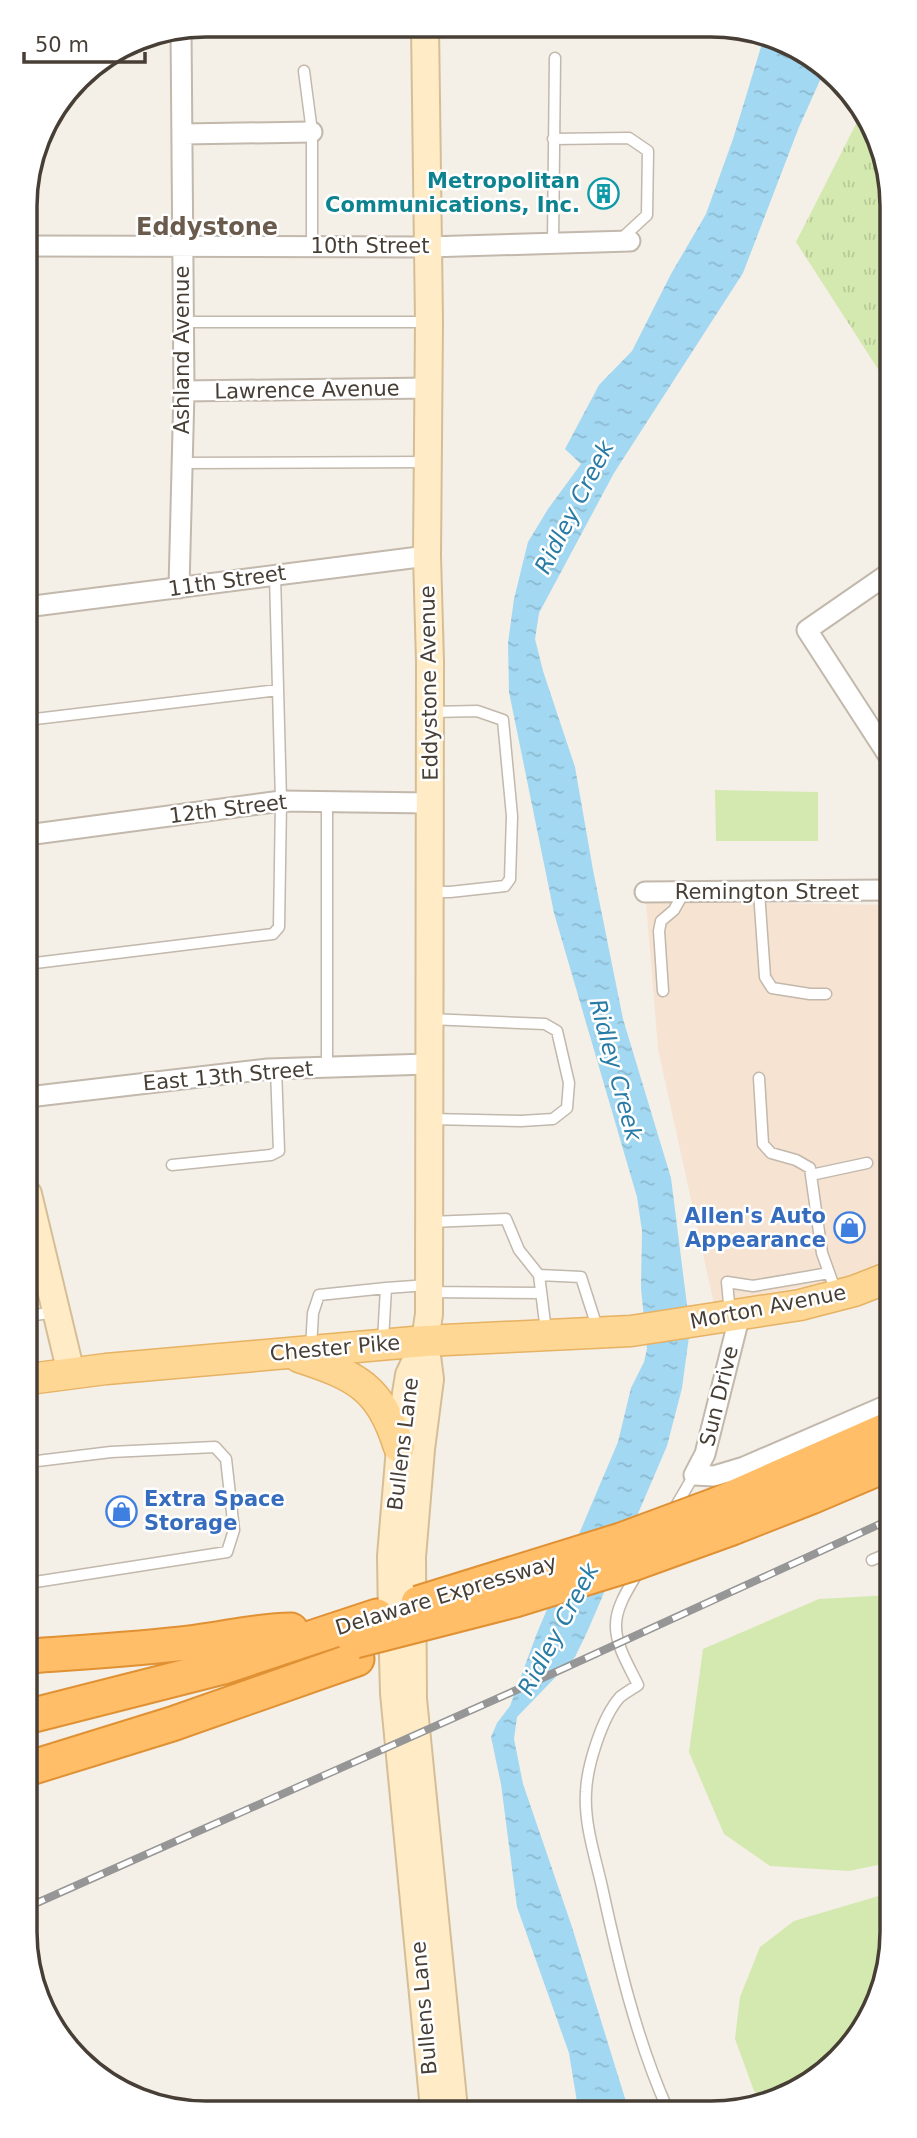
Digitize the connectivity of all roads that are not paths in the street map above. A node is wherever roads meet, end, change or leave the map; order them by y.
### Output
1 (425, 37) edge
2 (181, 39) edge
3 (555, 58) dead end
4 (304, 71) dead end
5 (312, 132) junction
6 (183, 134) junction
7 (553, 139) junction
8 (624, 241) joint
9 (553, 242) junction
10 (37, 246) edge
11 (182, 246) junction
12 (312, 246) junction
13 (428, 247) junction
14 (183, 322) junction
15 (429, 322) junction
16 (429, 388) junction
17 (184, 391) junction
18 (428, 462) junction
19 (182, 463) junction
20 (427, 556) junction
21 (275, 575) junction
22 (880, 580) edge
23 (179, 588) junction
24 (37, 606) edge
25 (278, 690) junction
26 (430, 712) junction
27 (37, 719) edge
28 (880, 738) edge
29 (281, 801) junction
30 (327, 802) junction
31 (430, 803) junction
32 (37, 834) edge
33 (880, 890) edge
34 (430, 892) junction
35 (646, 892) dead end
36 (684, 892) junction
37 (759, 892) junction
38 (37, 963) edge
39 (663, 991) dead end
40 (826, 994) dead end
41 (429, 1018) junction
42 (429, 1064) junction
43 (327, 1067) junction
44 (276, 1069) junction
45 (759, 1077) dead end
46 (37, 1096) edge
47 (429, 1119) junction
48 (867, 1163) dead end
49 (172, 1165) dead end
50 (811, 1175) junction
51 (429, 1222) junction
52 (37, 1245) edge
53 (539, 1275) junction
54 (880, 1278) edge
55 (833, 1285) junction
56 (386, 1288) junction
57 (429, 1289) junction
58 (541, 1293) junction
59 (57, 1312) junction
60 (37, 1315) edge
61 (735, 1315) junction
62 (643, 1329) joint
63 (599, 1332) junction
64 (546, 1335) junction
65 (425, 1341) junction
66 (382, 1344) junction
67 (298, 1352) junction
68 (71, 1373) junction
69 (37, 1378) edge
70 (880, 1408) edge
71 (880, 1433) edge
72 (399, 1447) junction
73 (37, 1461) edge
74 (880, 1469) edge
75 (694, 1475) junction
76 (725, 1516) junction
77 (880, 1557) edge
78 (872, 1560) dead end
79 (37, 1582) edge
80 (348, 1639) junction
81 (37, 1655) edge
82 (37, 1714) edge
83 (37, 1736) edge
84 (37, 1766) edge
85 (433, 2101) edge
86 (453, 2101) edge
87 (664, 2101) edge

1 - 13 street, Eddystone Avenue
2 - 6 street, Ashland Avenue
3 - 7 lane
4 - 5 lane
5 - 6 street
5 - 12 lane
6 - 11 street, Ashland Avenue
7 - 8 lane
7 - 9 lane
8 - 9 street, 10th Street
9 - 13 street, 10th Street
10 - 11 street, 10th Street
11 - 12 street, 10th Street
11 - 14 street, Ashland Avenue
12 - 13 street, 10th Street
13 - 15 street, Eddystone Avenue
14 - 15 lane
14 - 17 street, Ashland Avenue
15 - 16 street, Eddystone Avenue
16 - 17 street, Lawrence Avenue
16 - 18 street, Eddystone Avenue
17 - 19 street, Ashland Avenue
18 - 19 lane
18 - 20 street, Eddystone Avenue
19 - 23 street, Ashland Avenue
20 - 21 street, 11th Street
20 - 26 street, Eddystone Avenue
21 - 23 street, 11th Street
21 - 25 lane
22 - 28 street
23 - 24 street, 11th Street
25 - 27 lane
25 - 29 lane
26 - 31 street, Eddystone Avenue
26 - 34 lane
29 - 30 street, 12th Street
29 - 32 street, 12th Street
29 - 38 lane
30 - 31 street, 12th Street
30 - 43 lane
31 - 34 street, Eddystone Avenue
33 - 37 street, Remington Street
34 - 41 street, Eddystone Avenue
35 - 36 street, Remington Street
36 - 37 street, Remington Street
36 - 39 lane
37 - 40 lane
41 - 42 street, Eddystone Avenue
41 - 47 lane
42 - 43 street, East 13th Street
42 - 47 street, Eddystone Avenue
43 - 44 street, East 13th Street
44 - 46 street, East 13th Street
44 - 49 lane
45 - 50 lane
47 - 51 street, Eddystone Avenue
48 - 50 lane
50 - 55 lane
51 - 53 lane
51 - 57 street, Eddystone Avenue
52 - 59 street
53 - 58 lane
53 - 63 lane
54 - 55 main road, Morton Avenue
55 - 61 main road, Morton Avenue
55 - 61 lane
56 - 57 lane
56 - 66 lane
56 - 67 lane
57 - 58 lane
57 - 65 street, Eddystone Avenue
58 - 64 lane
59 - 60 lane
59 - 68 street
61 - 62 main road, Morton Avenue
61 - 75 street, Sun Drive
62 - 63 main road, Chester Pike
63 - 64 main road, Chester Pike
64 - 65 main road, Chester Pike
65 - 66 main road, Chester Pike
65 - 72 street, Bullens Lane
65 - 86 street, Bullens Lane
66 - 67 main road, Chester Pike
67 - 68 main road, Chester Pike
67 - 72 main road
68 - 69 main road, Chester Pike
70 - 75 street
71 - 76 highway, Delaware Expressway
72 - 85 street, Bullens Lane
73 - 79 lane
74 - 76 highway, Delaware Expressway
75 - 87 lane
76 - 80 highway, Delaware Expressway, bridge
76 - 80 highway, Delaware Expressway, bridge
77 - 78 lane
80 - 81 highway
80 - 82 highway, Delaware Expressway
80 - 83 highway, Delaware Expressway
80 - 84 highway

